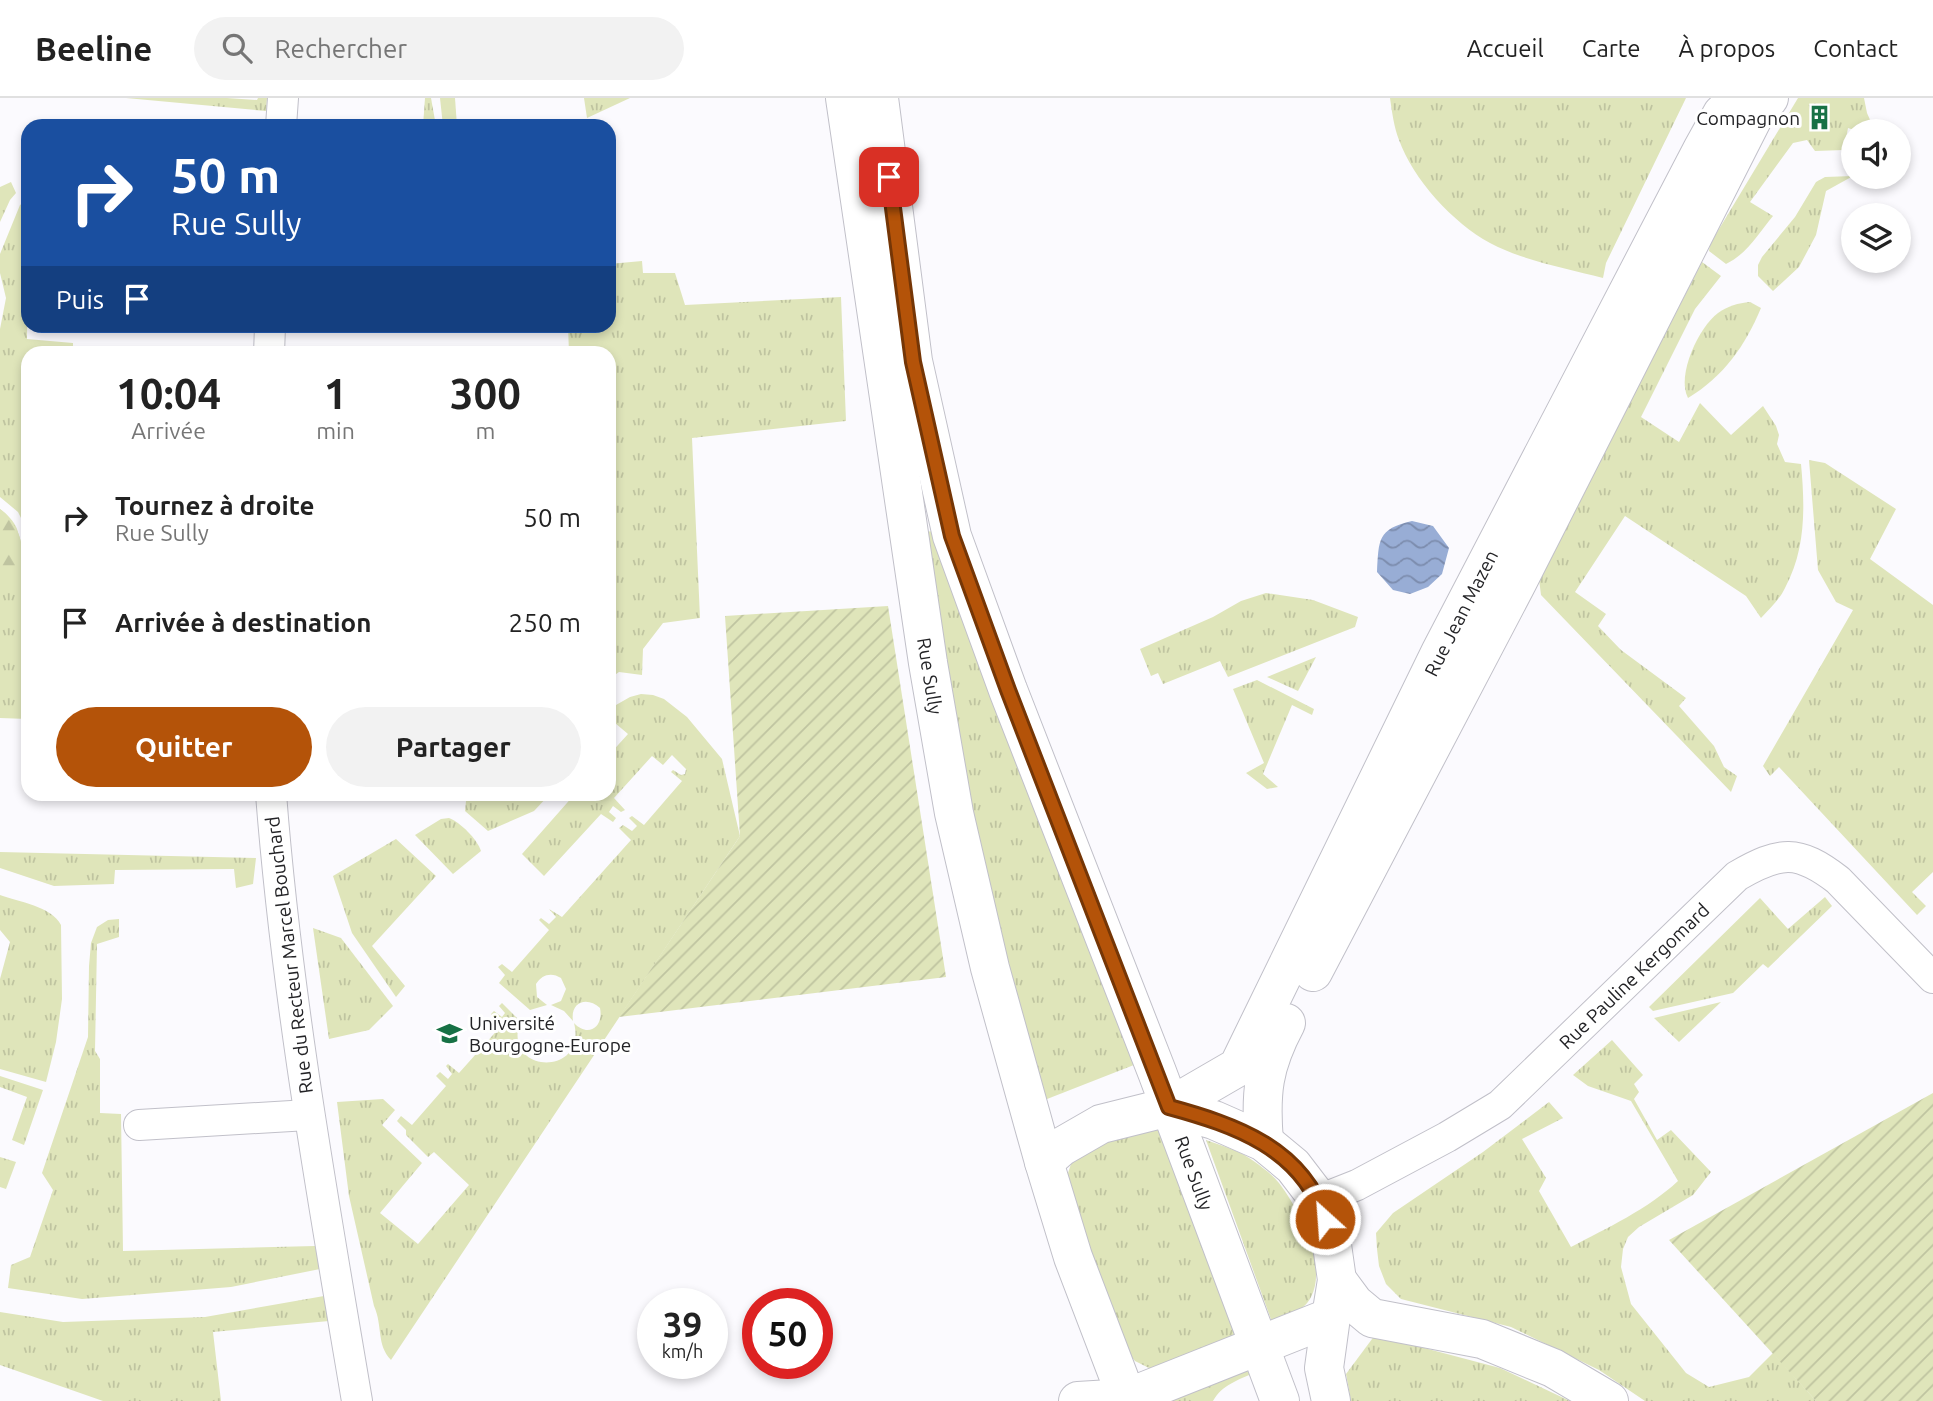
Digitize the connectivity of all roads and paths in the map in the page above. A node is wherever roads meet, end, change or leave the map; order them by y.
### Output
1 (283, 98) edge
2 (845, 98) edge
3 (878, 98) edge
4 (1738, 98) edge
5 (1769, 98) edge
6 (282, 119) edge
7 (1440, 653) junction
8 (1430, 748) junction
9 (272, 801) edge
10 (1933, 978) edge
11 (1169, 1107) junction
12 (308, 1115) junction
13 (139, 1125) dead end
14 (1264, 1142) junction
15 (1044, 1162) junction
16 (1319, 1200) junction
17 (1337, 1280) junction
18 (1331, 1317) junction
19 (1259, 1347) junction
20 (1127, 1399) edge
21 (358, 1401) edge
22 (1078, 1401) edge
23 (1280, 1401) edge
24 (1331, 1401) edge
25 (1609, 1401) edge

1 - 6 street
2 - 15 main road, Rue Sully
3 - 11 main road, Rue Sully
4 - 7 main road, Rue Jean Mazen
5 - 8 main road, Rue Jean Mazen
7 - 8 main road
7 - 11 main road, Rue Jean Mazen
8 - 14 main road, Rue Jean Mazen
9 - 12 street, Rue du Recteur Marcel Bouchard
10 - 16 street, Rue Pauline Kergomard
11 - 14 main road
11 - 15 main road
11 - 19 main road, Rue Sully
12 - 13 street, Rue du Recteur Marcel Bouchard
12 - 21 street, Rue du Recteur Marcel Bouchard
14 - 16 main road
15 - 20 main road, Rue Sully
16 - 17 main road
17 - 18 main road
17 - 25 main road
18 - 19 main road
18 - 24 main road
19 - 20 main road
19 - 23 main road, Rue Sully
20 - 22 main road

